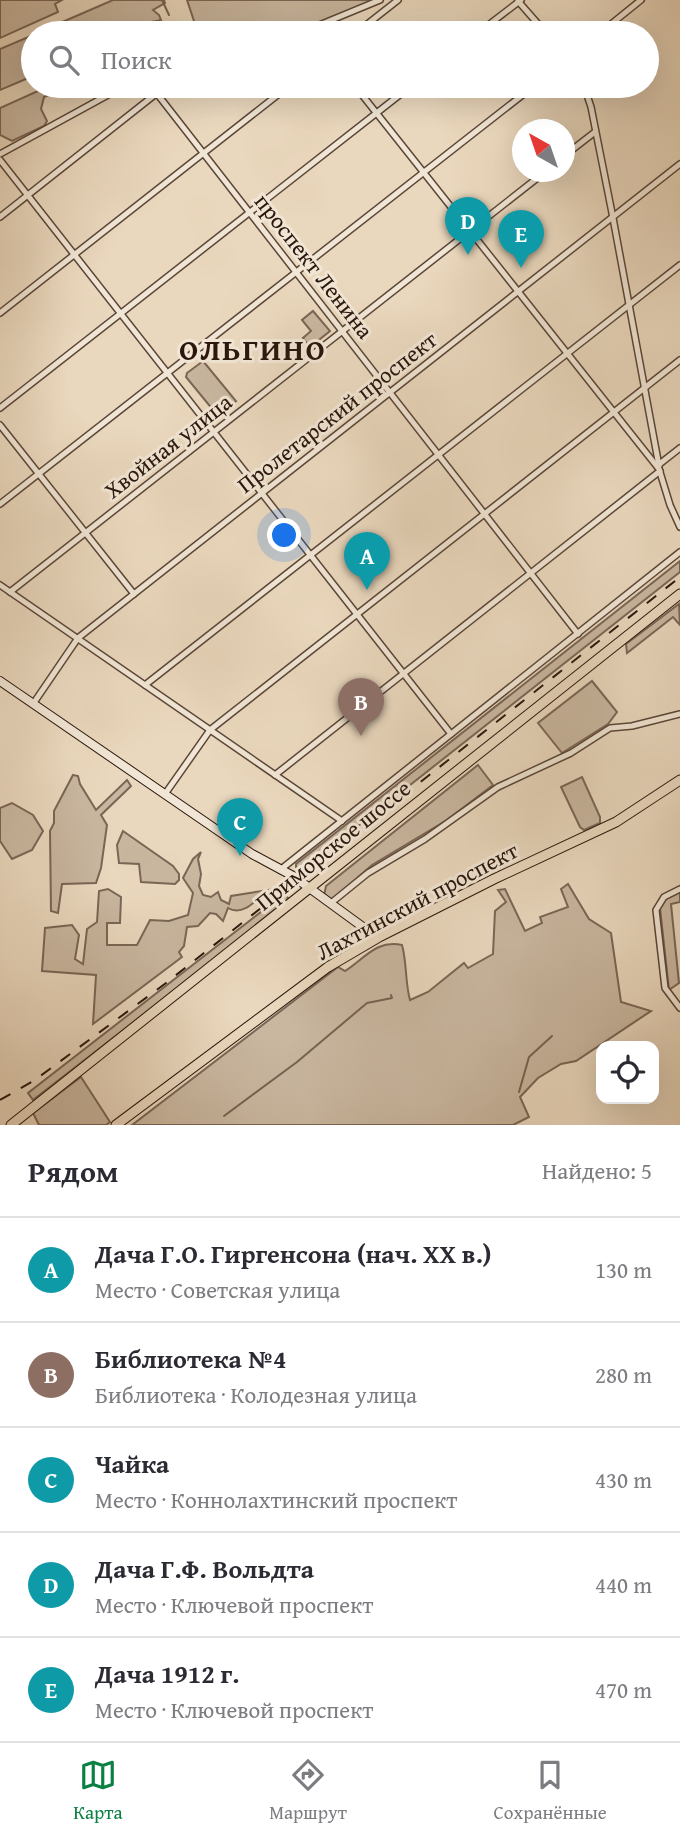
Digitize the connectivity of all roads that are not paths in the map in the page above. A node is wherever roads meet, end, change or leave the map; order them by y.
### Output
1 (380, 0) edge
2 (398, 0) edge
3 (641, 0) edge
4 (519, 1) edge
5 (335, 21) edge
6 (371, 21) edge
7 (493, 21) edge
8 (536, 21) edge
9 (615, 21) edge
10 (102, 98) edge
11 (151, 98) edge
12 (161, 98) edge
13 (274, 98) edge
14 (364, 98) edge
15 (395, 98) edge
16 (519, 98) edge
17 (588, 98) edge
18 (376, 113) junction
19 (595, 132) junction
20 (575, 148) edge
21 (203, 153) junction
22 (0, 154) edge
23 (0, 160) edge
24 (679, 167) edge
25 (424, 172) junction
26 (532, 182) edge
27 (28, 195) junction
28 (250, 213) junction
29 (0, 218) edge
30 (613, 218) junction
31 (470, 231) junction
32 (74, 254) junction
33 (680, 265) edge
34 (296, 272) junction
35 (519, 292) junction
36 (629, 305) junction
37 (0, 313) edge
38 (121, 314) junction
39 (342, 331) junction
40 (568, 354) junction
41 (680, 360) edge
42 (167, 373) junction
43 (644, 388) junction
44 (390, 393) junction
45 (0, 408) edge
46 (614, 412) junction
47 (0, 425) edge
48 (214, 432) junction
49 (680, 449) edge
50 (438, 455) junction
51 (659, 468) junction
52 (39, 474) junction
53 (262, 493) junction
54 (0, 504) edge
55 (484, 514) junction
56 (680, 527) edge
57 (85, 533) junction
58 (680, 552) edge
59 (311, 555) junction
60 (531, 573) junction
61 (0, 584) edge
62 (10, 592) junction
63 (134, 594) junction
64 (680, 594) edge
65 (357, 614) junction
66 (578, 634) junction
67 (78, 638) junction
68 (404, 673) junction
69 (0, 681) edge
70 (145, 685) junction
71 (33, 704) junction
72 (680, 714) edge
73 (210, 730) junction
74 (451, 734) junction
75 (275, 775) junction
76 (680, 780) edge
77 (165, 794) junction
78 (342, 821) junction
79 (280, 870) junction
80 (309, 888) junction
81 (680, 889) edge
82 (331, 904) junction
83 (369, 942) junction
84 (680, 1008) edge
85 (11, 1125) edge
86 (116, 1125) edge

1 - 5 street
2 - 6 street
3 - 9 street
4 - 7 street
4 - 8 street
10 - 22 street
11 - 27 street
12 - 21 street, проспект Ленина
13 - 21 street
14 - 18 street
15 - 18 street
16 - 25 street
17 - 19 street
18 - 25 street
18 - 28 street
19 - 20 street
19 - 30 street
21 - 28 street, проспект Ленина
21 - 32 street
23 - 27 street
24 - 30 street, Пролетарский проспект
25 - 31 street
25 - 34 street
26 - 31 street, Хвойная улица
27 - 29 street
27 - 32 street
28 - 34 street, проспект Ленина
28 - 38 street
30 - 35 street, Пролетарский проспект
30 - 36 street
31 - 35 street
31 - 39 street, Хвойная улица
32 - 37 street
32 - 38 street
33 - 36 street
34 - 39 street, проспект Ленина
34 - 42 street
35 - 40 street
35 - 44 street, Пролетарский проспект
36 - 40 street
36 - 43 street
38 - 42 street
38 - 45 street
39 - 44 street, проспект Ленина
39 - 48 street, Хвойная улица
40 - 46 street
40 - 50 street
41 - 43 street
42 - 48 street
42 - 52 street
43 - 46 street
43 - 51 street
44 - 50 street, проспект Ленина
44 - 53 street, Пролетарский проспект
46 - 51 street
46 - 55 street
47 - 52 street
48 - 53 street
48 - 57 street, Хвойная улица
49 - 51 street
50 - 55 street, проспект Ленина
50 - 59 street
51 - 56 street
51 - 60 street
52 - 54 street
52 - 57 street
53 - 59 street
53 - 63 street, Пролетарский проспект
55 - 60 street, проспект Ленина
55 - 65 street
57 - 62 street, Хвойная улица
57 - 63 street
58 - 66 street
59 - 65 street
59 - 70 street
60 - 66 street, проспект Ленина
60 - 68 street
61 - 62 street
62 - 67 street
63 - 67 street, Пролетарский проспект
64 - 80 main road, Приморское шоссе
65 - 68 street
65 - 73 street
66 - 74 street
67 - 70 street
67 - 71 street, Пролетарский проспект
68 - 74 street
68 - 75 street
69 - 71 main road
70 - 73 street
71 - 77 main road
72 - 82 street
73 - 75 street
73 - 77 street
74 - 78 street
75 - 78 street
76 - 83 main road, Лахтинский проспект
77 - 79 main road
78 - 79 street
79 - 80 main road
80 - 82 main road
80 - 85 main road, Приморское шоссе
81 - 84 street
82 - 83 main road
83 - 86 main road, Лахтинский проспект

